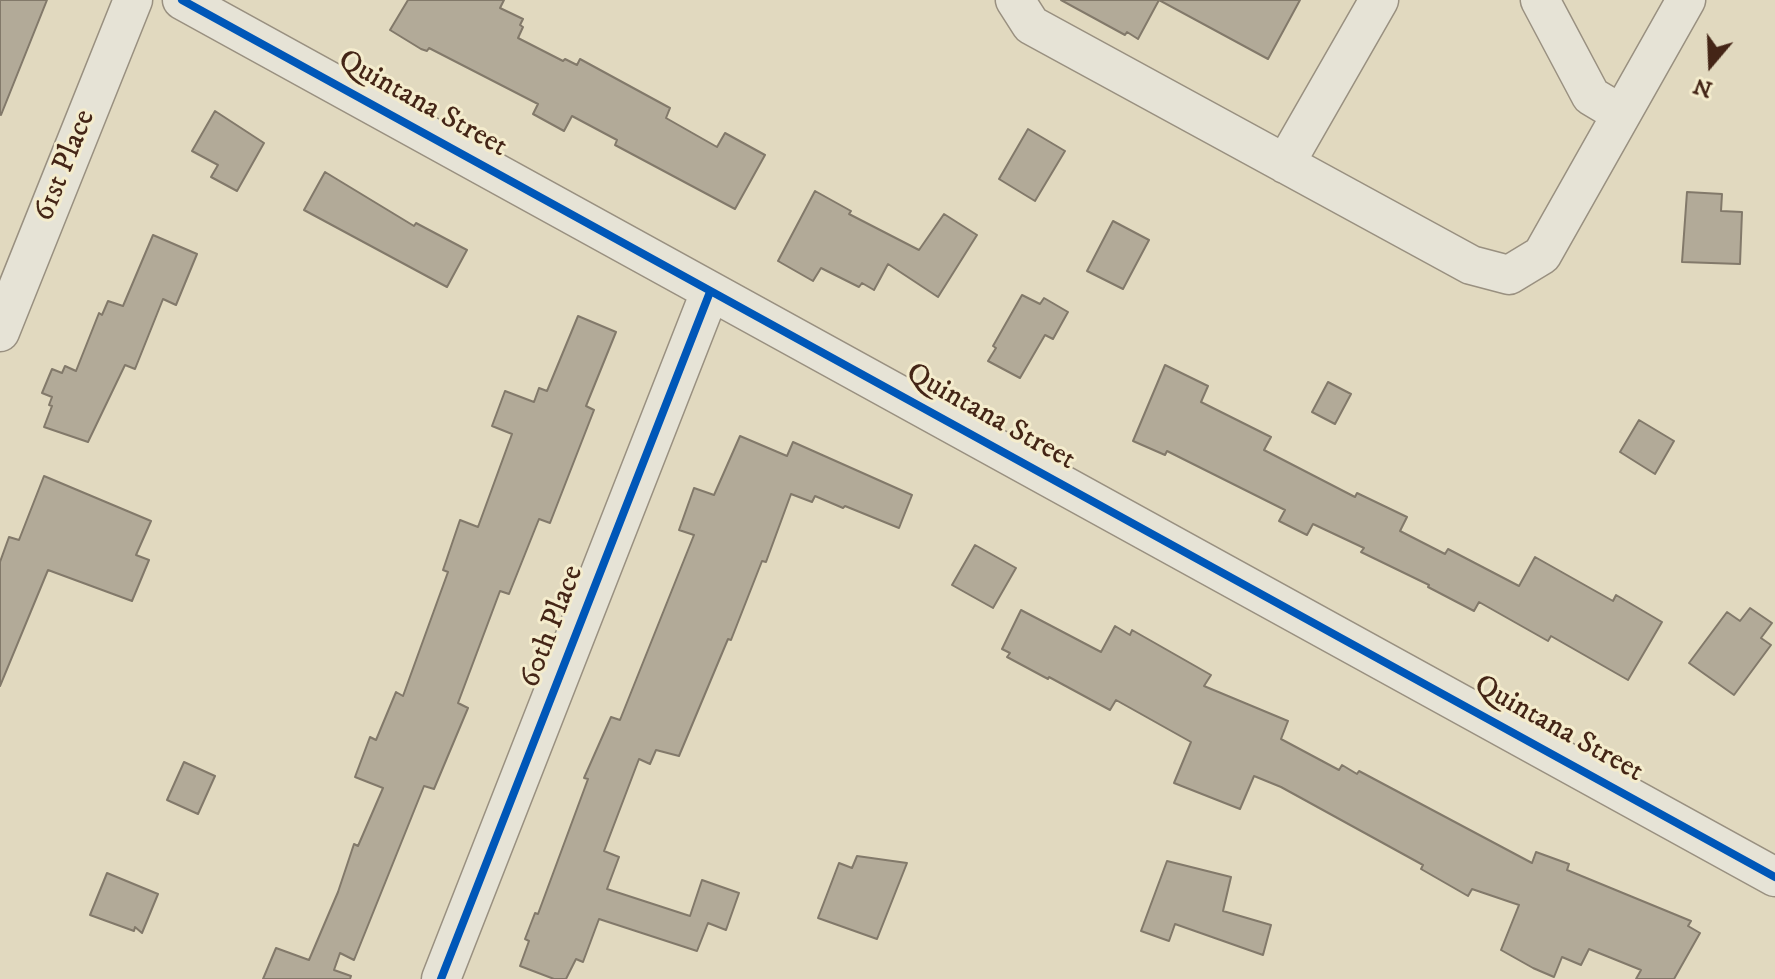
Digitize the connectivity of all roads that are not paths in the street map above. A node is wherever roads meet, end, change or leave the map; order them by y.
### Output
1 (133, 0) edge
2 (182, 0) edge
3 (1015, 0) edge
4 (1379, 0) edge
5 (1540, 0) edge
6 (1686, 0) edge
7 (1621, 114) junction
8 (1285, 164) junction
9 (710, 292) junction
10 (0, 332) edge
11 (1775, 877) edge
12 (441, 979) edge

1 - 10 street, 61st Place
2 - 9 street, Quintana Street
3 - 8 street
4 - 8 street
5 - 7 street
6 - 7 street
7 - 8 street
9 - 11 street, Quintana Street
9 - 12 street, 60th Place

